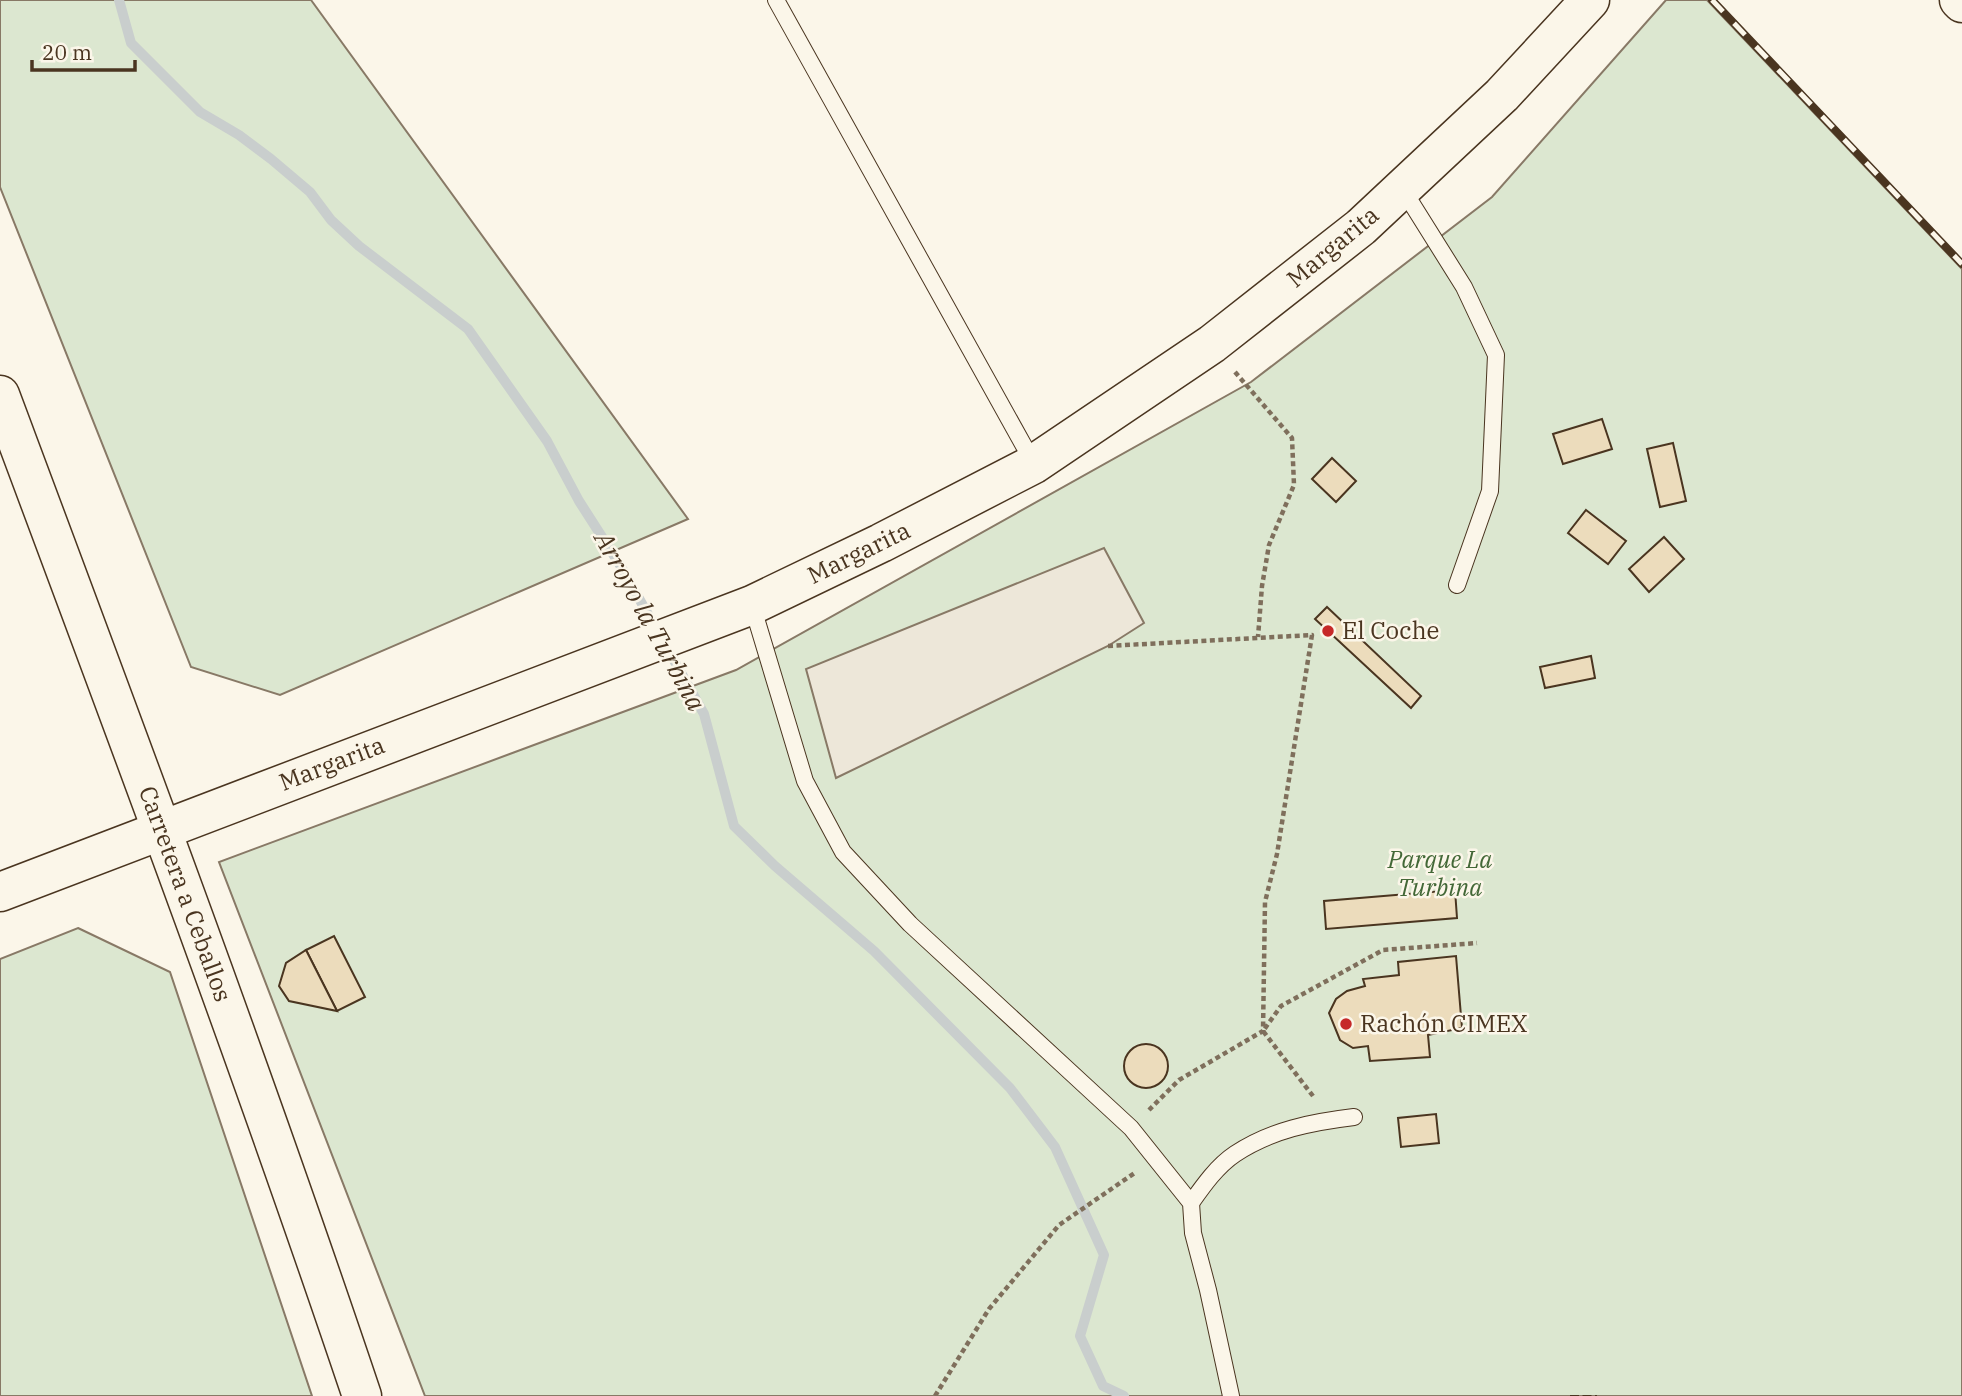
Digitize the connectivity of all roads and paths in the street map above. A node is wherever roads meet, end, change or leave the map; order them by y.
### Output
1 (776, 0) edge
2 (1590, 0) edge
3 (1402, 188) junction
4 (1212, 344) junction
5 (0, 395) edge
6 (1034, 464) junction
7 (1457, 585) dead end
8 (752, 605) junction
9 (1258, 637) junction
10 (1108, 646) dead end
11 (162, 829) junction
12 (0, 892) edge
13 (1477, 943) dead end
14 (1263, 1031) junction
15 (1313, 1096) dead end
16 (1354, 1117) dead end
17 (1131, 1128) junction
18 (1120, 1183) dead end
19 (1191, 1203) junction
20 (362, 1396) edge
21 (935, 1396) edge
22 (1231, 1396) edge

1 - 6 lane
2 - 3 main road, Margarita
3 - 4 main road, Margarita
3 - 7 lane
4 - 6 main road, Margarita
4 - 9 path
5 - 11 main road, Carretera a Ceballos
6 - 8 main road, Margarita
8 - 11 main road, Margarita
8 - 17 lane
9 - 10 path
9 - 14 path
11 - 12 main road, Margarita
11 - 20 main road, Carretera a Ceballos
13 - 14 path
14 - 15 path
14 - 17 path
16 - 19 lane
17 - 19 lane
18 - 21 path
19 - 22 lane

